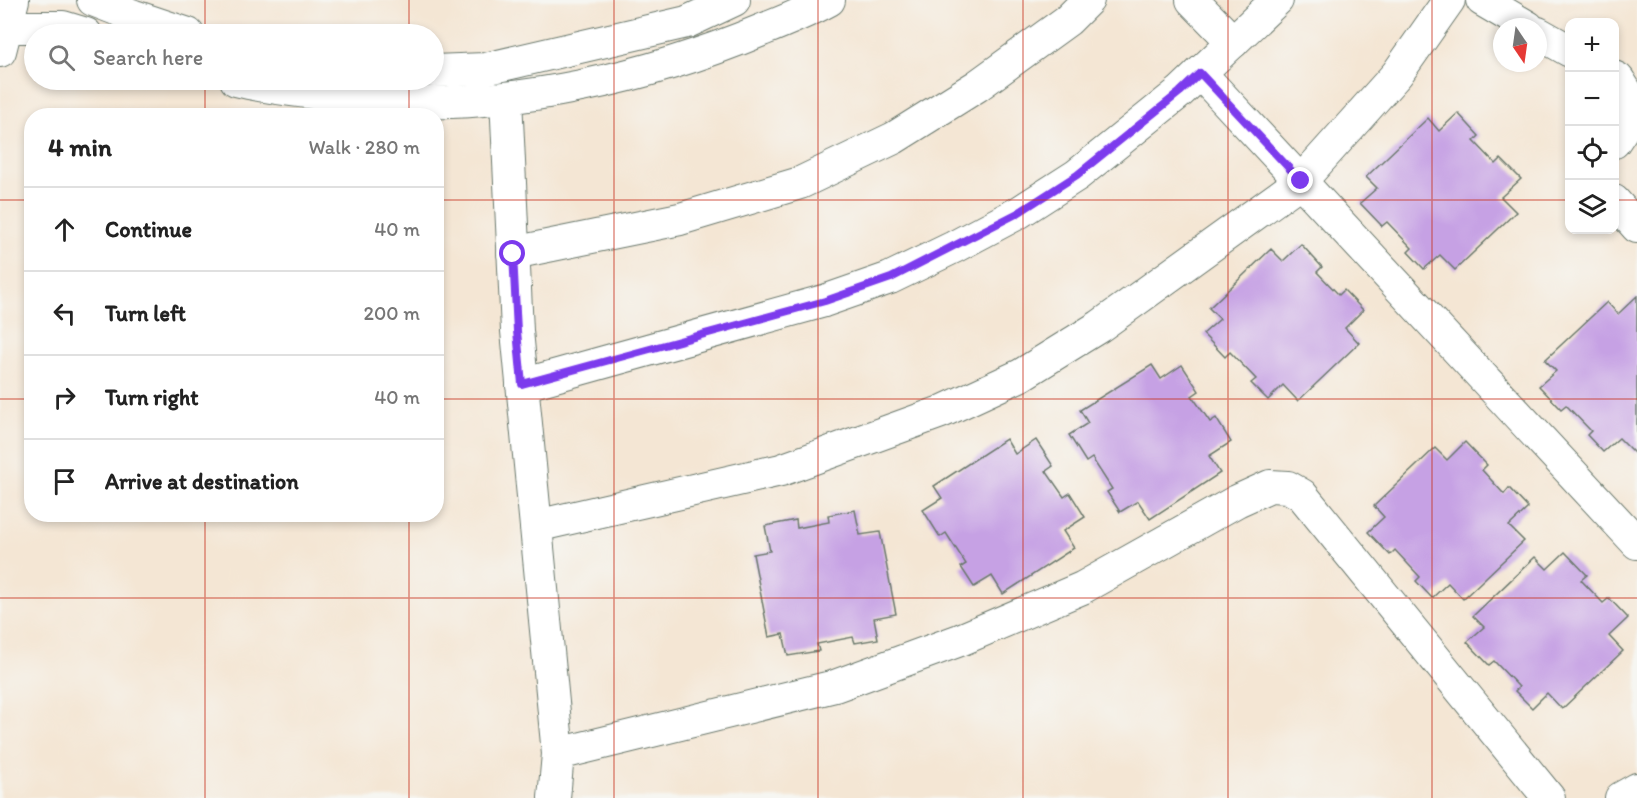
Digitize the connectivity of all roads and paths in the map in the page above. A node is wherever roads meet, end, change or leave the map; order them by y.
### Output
1 (93, 0) edge
2 (734, 0) edge
3 (829, 0) edge
4 (1088, 0) edge
5 (1192, 0) edge
6 (1277, 0) edge
7 (1449, 0) edge
8 (1482, 0) edge
9 (1513, 18) edge
10 (158, 24) edge
11 (6, 26) edge
12 (24, 26) edge
13 (1547, 38) edge
14 (1233, 42) junction
15 (1565, 49) edge
16 (444, 71) edge
17 (1200, 73) junction
18 (1619, 80) edge
19 (294, 90) edge
20 (506, 98) junction
21 (1619, 134) edge
22 (1301, 181) junction
23 (1619, 207) edge
24 (1637, 227) edge
25 (513, 254) junction
26 (522, 384) junction
27 (536, 526) junction
28 (1637, 543) edge
29 (558, 754) junction
30 (1637, 789) edge
31 (554, 798) edge
32 (1549, 798) edge
33 (1621, 798) edge

1 - 10 street
2 - 16 street
3 - 20 street
4 - 25 street
5 - 14 street
6 - 14 street
7 - 22 street
8 - 9 street
11 - 12 street
13 - 15 street
14 - 17 street
17 - 22 street
17 - 26 street
18 - 21 street
19 - 20 street
20 - 25 street
22 - 27 street
22 - 28 street
23 - 24 street
25 - 26 street
26 - 27 street
27 - 29 street
29 - 31 street
29 - 32 street
30 - 33 street

